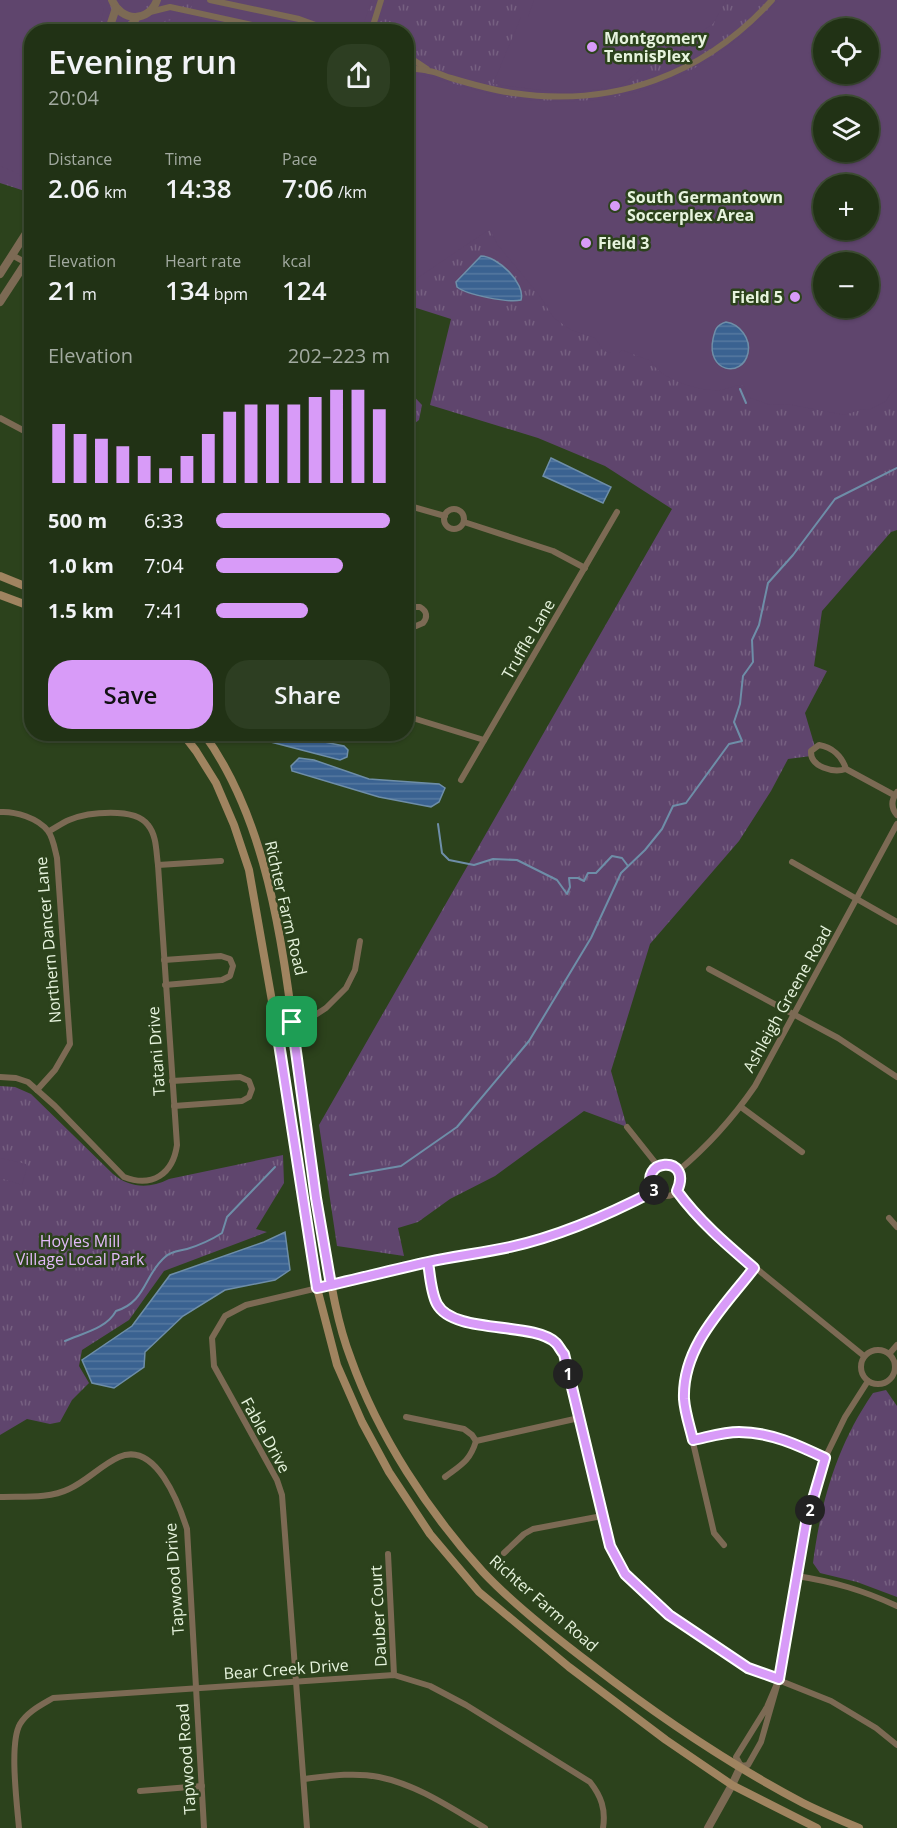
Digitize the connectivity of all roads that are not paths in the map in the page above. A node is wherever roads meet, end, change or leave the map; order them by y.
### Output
1 (157, 0) edge
2 (210, 0) edge
3 (381, 0) edge
4 (771, 0) edge
5 (113, 2) edge
6 (150, 12) junction
7 (136, 18) junction
8 (109, 24) edge
9 (132, 24) edge
10 (248, 24) edge
11 (311, 24) edge
12 (374, 24) edge
13 (414, 60) edge
14 (414, 69) edge
15 (430, 71) junction
16 (24, 236) edge
17 (12, 255) junction
18 (24, 262) edge
19 (24, 269) edge
20 (0, 274) edge
21 (0, 302) edge
22 (0, 418) edge
23 (24, 431) edge
24 (414, 506) edge
25 (617, 512) dead end
26 (445, 516) junction
27 (464, 522) junction
28 (585, 568) junction
29 (0, 576) edge
30 (24, 586) edge
31 (0, 595) edge
32 (24, 605) edge
33 (414, 607) edge
34 (414, 625) edge
35 (414, 718) edge
36 (484, 740) junction
37 (188, 741) edge
38 (208, 741) edge
39 (846, 769) junction
40 (461, 780) dead end
41 (896, 794) edge
42 (0, 812) edge
43 (897, 815) edge
44 (897, 824) edge
45 (49, 831) junction
46 (221, 861) dead end
47 (792, 862) dead end
48 (158, 865) junction
49 (857, 899) junction
50 (897, 922) edge
51 (360, 941) dead end
52 (164, 960) junction
53 (709, 969) dead end
54 (165, 985) junction
55 (795, 1015) junction
56 (292, 1022) junction
57 (276, 1024) junction
58 (0, 1077) edge
59 (897, 1077) edge
60 (172, 1081) junction
61 (38, 1090) junction
62 (174, 1106) junction
63 (741, 1107) junction
64 (627, 1127) dead end
65 (802, 1152) dead end
66 (658, 1166) junction
67 (678, 1171) junction
68 (654, 1191) junction
69 (677, 1191) junction
70 (889, 1218) dead end
71 (897, 1227) edge
72 (428, 1262) junction
73 (754, 1268) junction
74 (331, 1285) junction
75 (317, 1288) junction
76 (897, 1345) edge
77 (890, 1353) junction
78 (864, 1356) junction
79 (868, 1381) junction
80 (406, 1417) dead end
81 (579, 1418) junction
82 (693, 1440) junction
83 (476, 1441) junction
84 (825, 1458) junction
85 (445, 1477) dead end
86 (0, 1497) edge
87 (602, 1516) junction
88 (724, 1545) dead end
89 (504, 1553) dead end
90 (388, 1554) dead end
91 (797, 1576) junction
92 (897, 1606) edge
93 (394, 1675) junction
94 (779, 1679) junction
95 (296, 1682) junction
96 (195, 1688) junction
97 (897, 1745) edge
98 (741, 1766) junction
99 (304, 1779) junction
100 (732, 1785) junction
101 (202, 1786) junction
102 (140, 1791) dead end
103 (19, 1828) edge
104 (204, 1828) edge
105 (307, 1828) edge
106 (485, 1828) edge
107 (603, 1828) edge
108 (708, 1828) edge
109 (817, 1828) edge
110 (859, 1828) edge

1 - 6 street
2 - 11 street
3 - 12 street
4 - 15 street
5 - 7 street
5 - 8 street
6 - 7 street
6 - 10 street
7 - 9 street
13 - 15 street
14 - 15 street
16 - 17 street
17 - 18 street
17 - 20 street
19 - 21 street
22 - 23 street
24 - 26 street
25 - 28 street, Truffle Lane
26 - 27 street
26 - 27 street
27 - 28 street
28 - 36 street, Truffle Lane
29 - 30 main road
31 - 32 main road
33 - 34 street
35 - 36 street
36 - 40 street, Truffle Lane
37 - 57 main road, Richter Farm Road
38 - 56 main road, Richter Farm Road
39 - 39 street
39 - 41 street
41 - 43 street
42 - 45 street
44 - 49 street, Ashleigh Greene Road
45 - 48 street, Tatani Drive
45 - 61 street, Northern Dancer Lane
46 - 48 street
47 - 49 street
48 - 52 street, Tatani Drive
49 - 50 street
49 - 55 street, Ashleigh Greene Road
51 - 56 street
52 - 54 street, Tatani Drive
52 - 54 street
53 - 55 street
54 - 60 street, Tatani Drive
55 - 59 street
55 - 63 street, Ashleigh Greene Road
56 - 57 street
56 - 74 main road, Richter Farm Road
57 - 75 main road, Richter Farm Road
58 - 61 street, Tatani Drive
60 - 62 street, Tatani Drive
60 - 62 street
61 - 62 street, Tatani Drive
63 - 65 street
63 - 67 street, Ashleigh Greene Road
64 - 66 street
66 - 67 street
66 - 68 street
67 - 69 street
68 - 69 street
68 - 72 street
69 - 73 street
70 - 71 street
72 - 74 street
72 - 81 street
73 - 78 street
73 - 82 street
74 - 75 street, Fable Drive
74 - 98 main road, Richter Farm Road
75 - 95 street, Fable Drive
75 - 100 main road, Richter Farm Road
76 - 77 street
77 - 78 street
77 - 79 street
78 - 79 street
79 - 84 street
80 - 83 street
81 - 83 street
81 - 87 street
82 - 84 street
82 - 88 street
83 - 85 street
84 - 91 street
86 - 96 street, Tapwood Drive
87 - 89 street
87 - 94 street
90 - 93 street, Dauber Court
91 - 92 street
91 - 94 street
93 - 95 street, Bear Creek Drive
93 - 107 street, Bear Creek Drive
94 - 97 street
94 - 98 street
94 - 98 street
95 - 96 street, Bear Creek Drive
95 - 99 street, Fable Drive
96 - 101 street, Tapwood Road
96 - 103 street, Bear Creek Drive
98 - 100 street
98 - 110 main road, Richter Farm Road
99 - 105 street, Fable Drive
99 - 106 street
100 - 108 street
100 - 109 main road, Richter Farm Road
101 - 102 street
101 - 104 street, Tapwood Road

